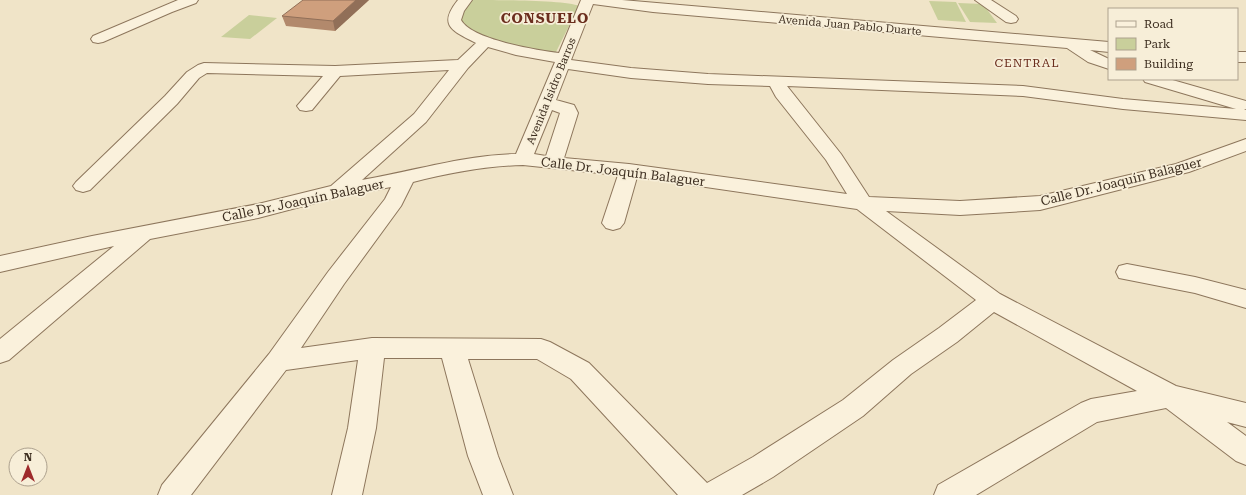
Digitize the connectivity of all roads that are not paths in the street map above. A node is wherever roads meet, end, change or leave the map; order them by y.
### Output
1 (191, 0) edge
2 (465, 0) edge
3 (589, 0) edge
4 (982, 0) edge
5 (654, 4) edge
6 (1011, 19) dead end
7 (98, 39) dead end
8 (485, 42) junction
9 (1066, 43) junction
10 (1108, 47) edge
11 (563, 60) junction
12 (1108, 64) edge
13 (462, 65) junction
14 (335, 71) junction
15 (1154, 80) edge
16 (776, 81) junction
17 (546, 103) junction
18 (306, 106) dead end
19 (1246, 107) edge
20 (1246, 115) edge
21 (1246, 145) edge
22 (523, 159) junction
23 (553, 162) junction
24 (629, 170) junction
25 (405, 178) junction
26 (83, 186) dead end
27 (338, 191) junction
28 (864, 203) junction
29 (613, 223) dead end
30 (144, 233) junction
31 (0, 264) edge
32 (1128, 272) dead end
33 (1246, 299) edge
34 (992, 300) junction
35 (372, 348) junction
36 (452, 349) junction
37 (0, 353) edge
38 (278, 361) junction
39 (1170, 396) junction
40 (1246, 415) edge
41 (1246, 452) edge
42 (172, 495) edge
43 (347, 495) edge
44 (498, 495) edge
45 (698, 495) edge
46 (714, 495) edge
47 (949, 495) edge

1 - 7 street
2 - 8 street
3 - 5 street, Avenida Juan Pablo Duarte
3 - 11 street, Avenida Isidro Barros
4 - 6 street
5 - 9 street, Avenida Juan Pablo Duarte
8 - 11 street
8 - 13 street
9 - 10 street, Avenida Juan Pablo Duarte
9 - 12 street
11 - 16 street
11 - 17 street, Avenida Isidro Barros
13 - 14 street
13 - 27 street
14 - 18 street
14 - 26 street
15 - 19 street
16 - 20 street
16 - 28 street
17 - 22 street, Avenida Isidro Barros
17 - 23 street
21 - 28 street, Calle Dr. Joaquín Balaguer
22 - 23 street, Calle Dr. Joaquín Balaguer
22 - 25 street, Calle Dr. Joaquín Balaguer
23 - 24 street, Calle Dr. Joaquín Balaguer
24 - 28 street, Calle Dr. Joaquín Balaguer
24 - 29 street
25 - 27 street, Calle Dr. Joaquín Balaguer
25 - 38 street
27 - 30 street, Calle Dr. Joaquín Balaguer
28 - 34 street
30 - 31 street, Calle Dr. Joaquín Balaguer
30 - 37 street
32 - 33 street
34 - 39 street
34 - 46 street
35 - 36 street
35 - 38 street
35 - 43 street
36 - 44 street
36 - 45 street
38 - 42 street
39 - 40 street
39 - 41 street
39 - 47 street

